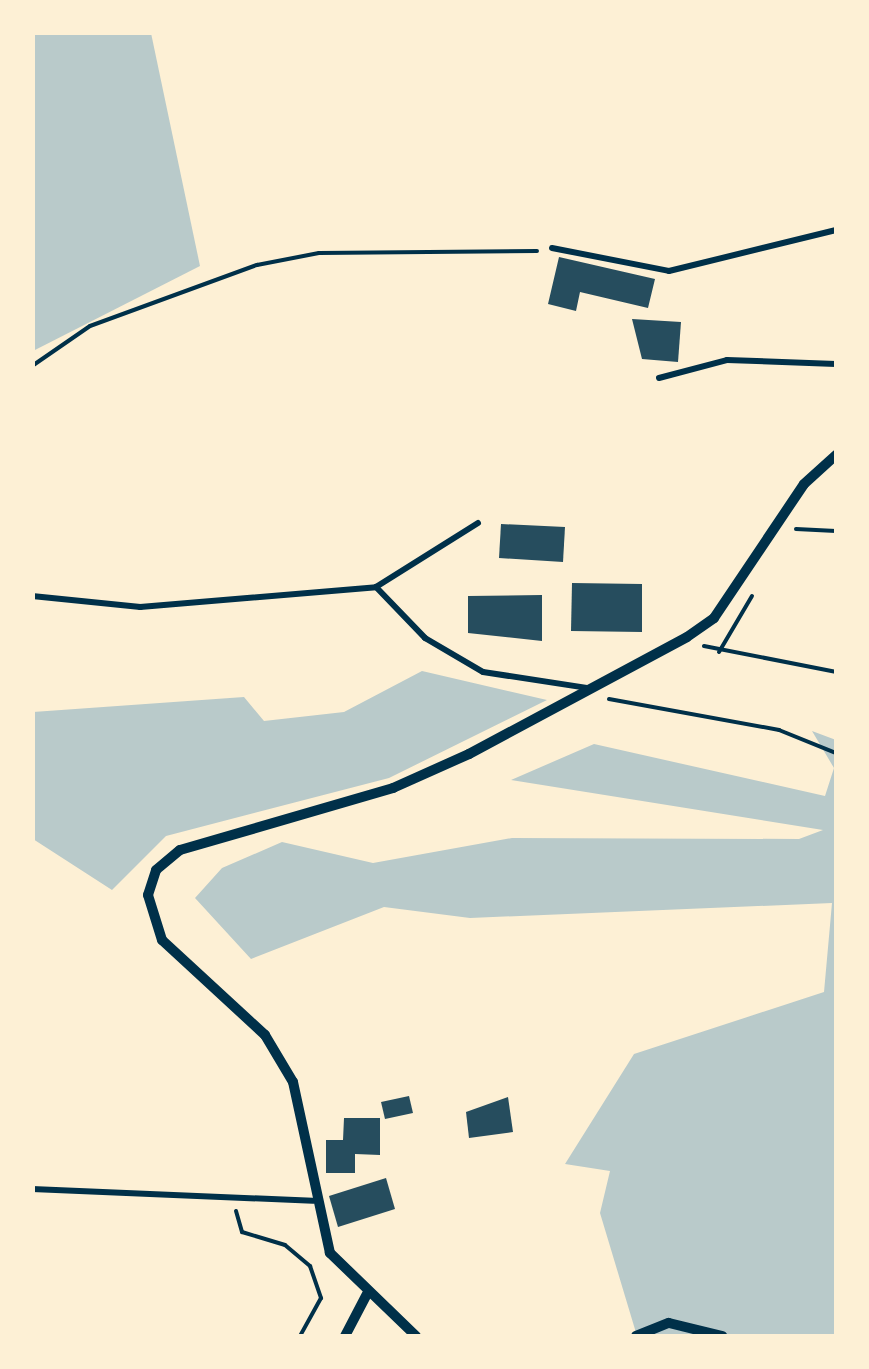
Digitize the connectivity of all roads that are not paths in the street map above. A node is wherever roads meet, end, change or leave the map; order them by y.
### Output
1 (836, 230) edge
2 (552, 248) road end
3 (836, 364) edge
4 (659, 378) dead end
5 (836, 455) edge
6 (478, 523) dead end
7 (376, 588) junction
8 (32, 596) edge
9 (599, 688) junction
10 (32, 1189) edge
11 (313, 1201) junction
12 (367, 1294) junction
13 (344, 1336) edge
14 (416, 1336) edge
15 (636, 1336) edge
16 (722, 1336) edge

1 - 2 lane
3 - 4 lane
5 - 9 street
6 - 7 lane
7 - 8 lane
7 - 9 lane
9 - 11 street
10 - 11 lane
11 - 12 street
12 - 13 street
12 - 14 street
15 - 16 street

